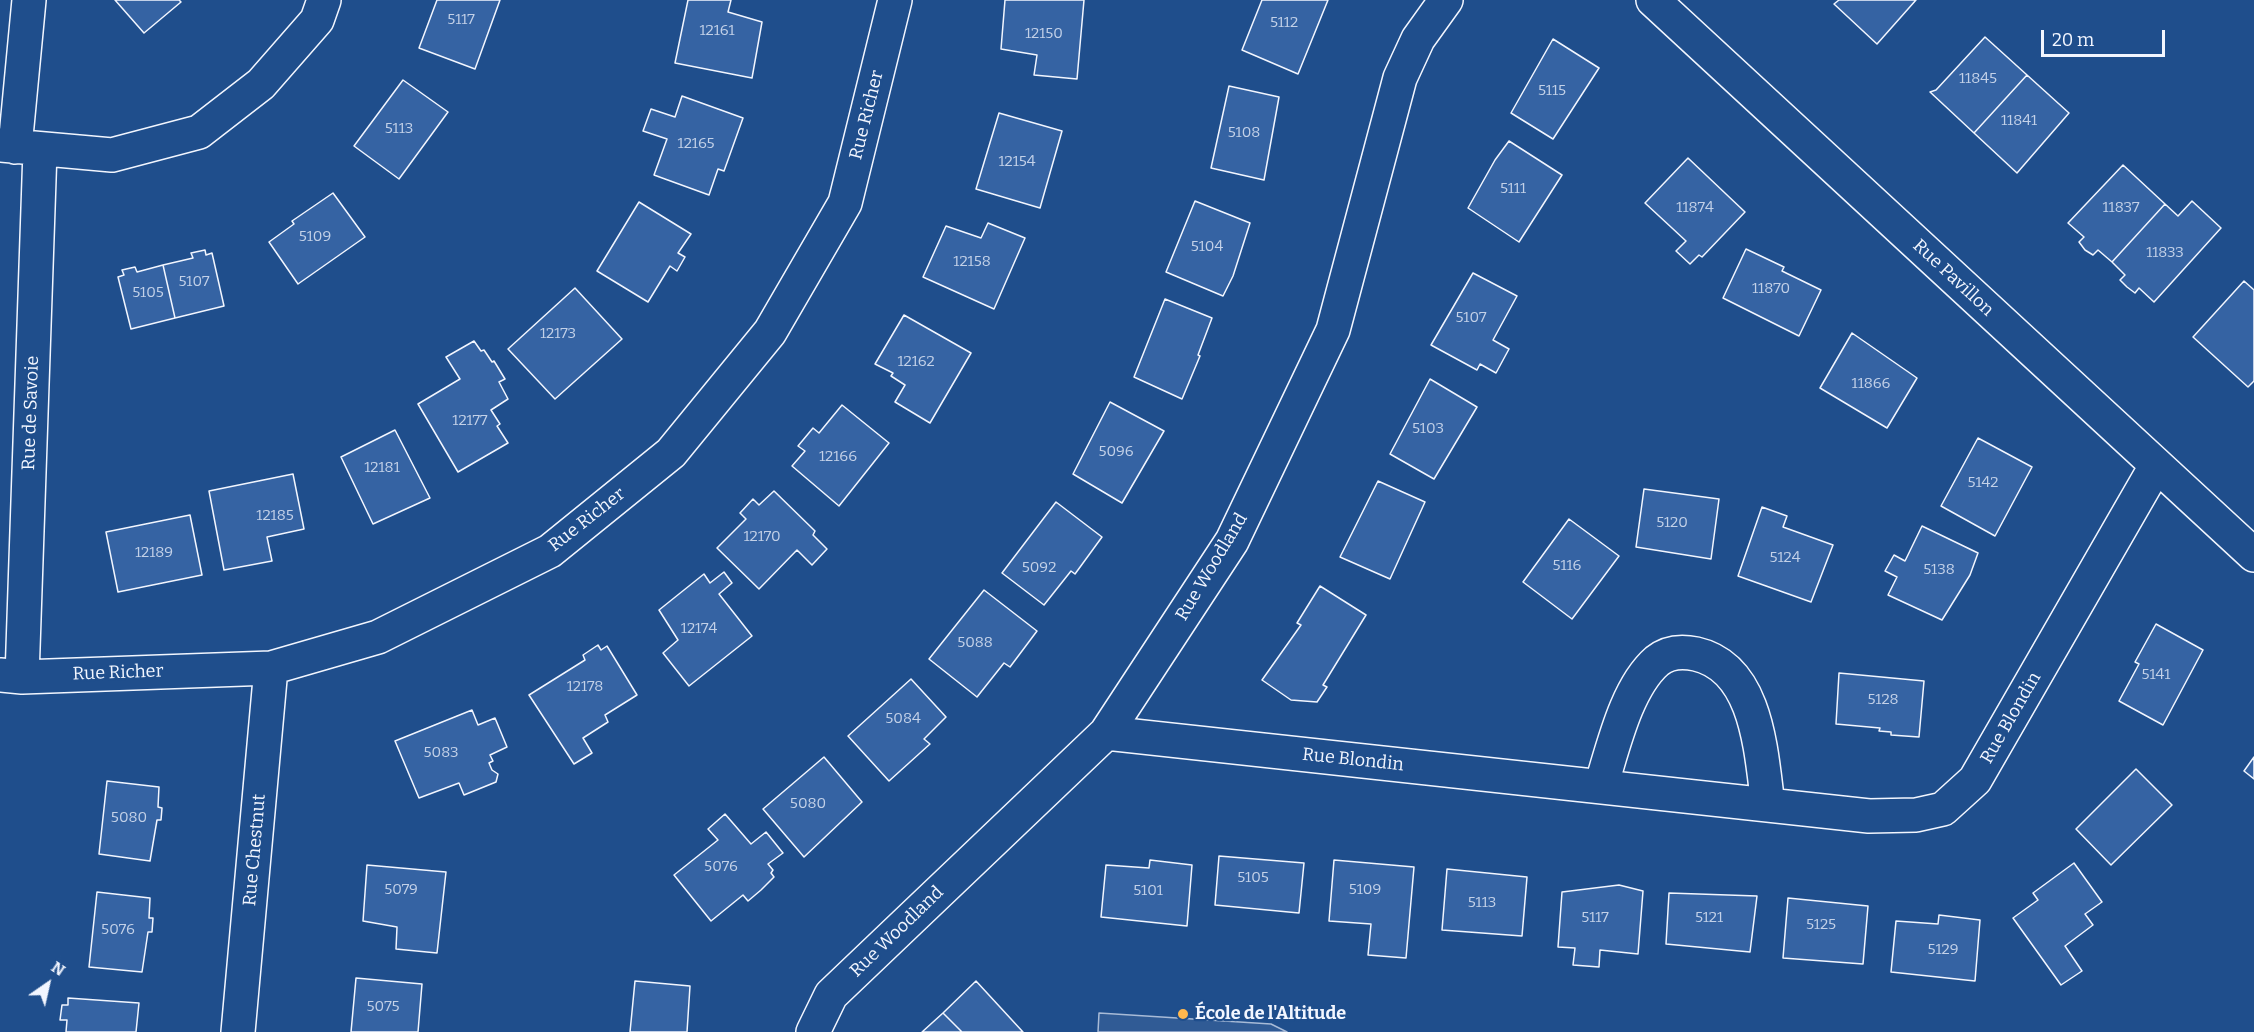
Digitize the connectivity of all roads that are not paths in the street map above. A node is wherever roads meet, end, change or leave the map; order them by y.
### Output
1 (29, 0) edge
2 (324, 0) edge
3 (895, 0) edge
4 (1446, 0) edge
5 (1653, 0) edge
6 (18, 147) edge
7 (2156, 466) junction
8 (2254, 555) edge
9 (271, 668) junction
10 (11, 676) edge
11 (1106, 733) junction
12 (1601, 786) junction
13 (1768, 805) junction
14 (238, 1032) edge
15 (813, 1032) edge

1 - 6 street, Rue de Savoie
2 - 6 street
3 - 9 street, Rue Richer
4 - 11 street, Rue Woodland
5 - 7 street, Rue Pavillon
6 - 10 street, Rue de Savoie
7 - 8 street, Rue Pavillon
7 - 13 street, Rue Blondin
9 - 10 street, Rue Richer
9 - 14 street, Rue Chestnut
11 - 12 street, Rue Blondin
11 - 15 street, Rue Woodland
12 - 13 street, Rue Blondin
12 - 13 street

